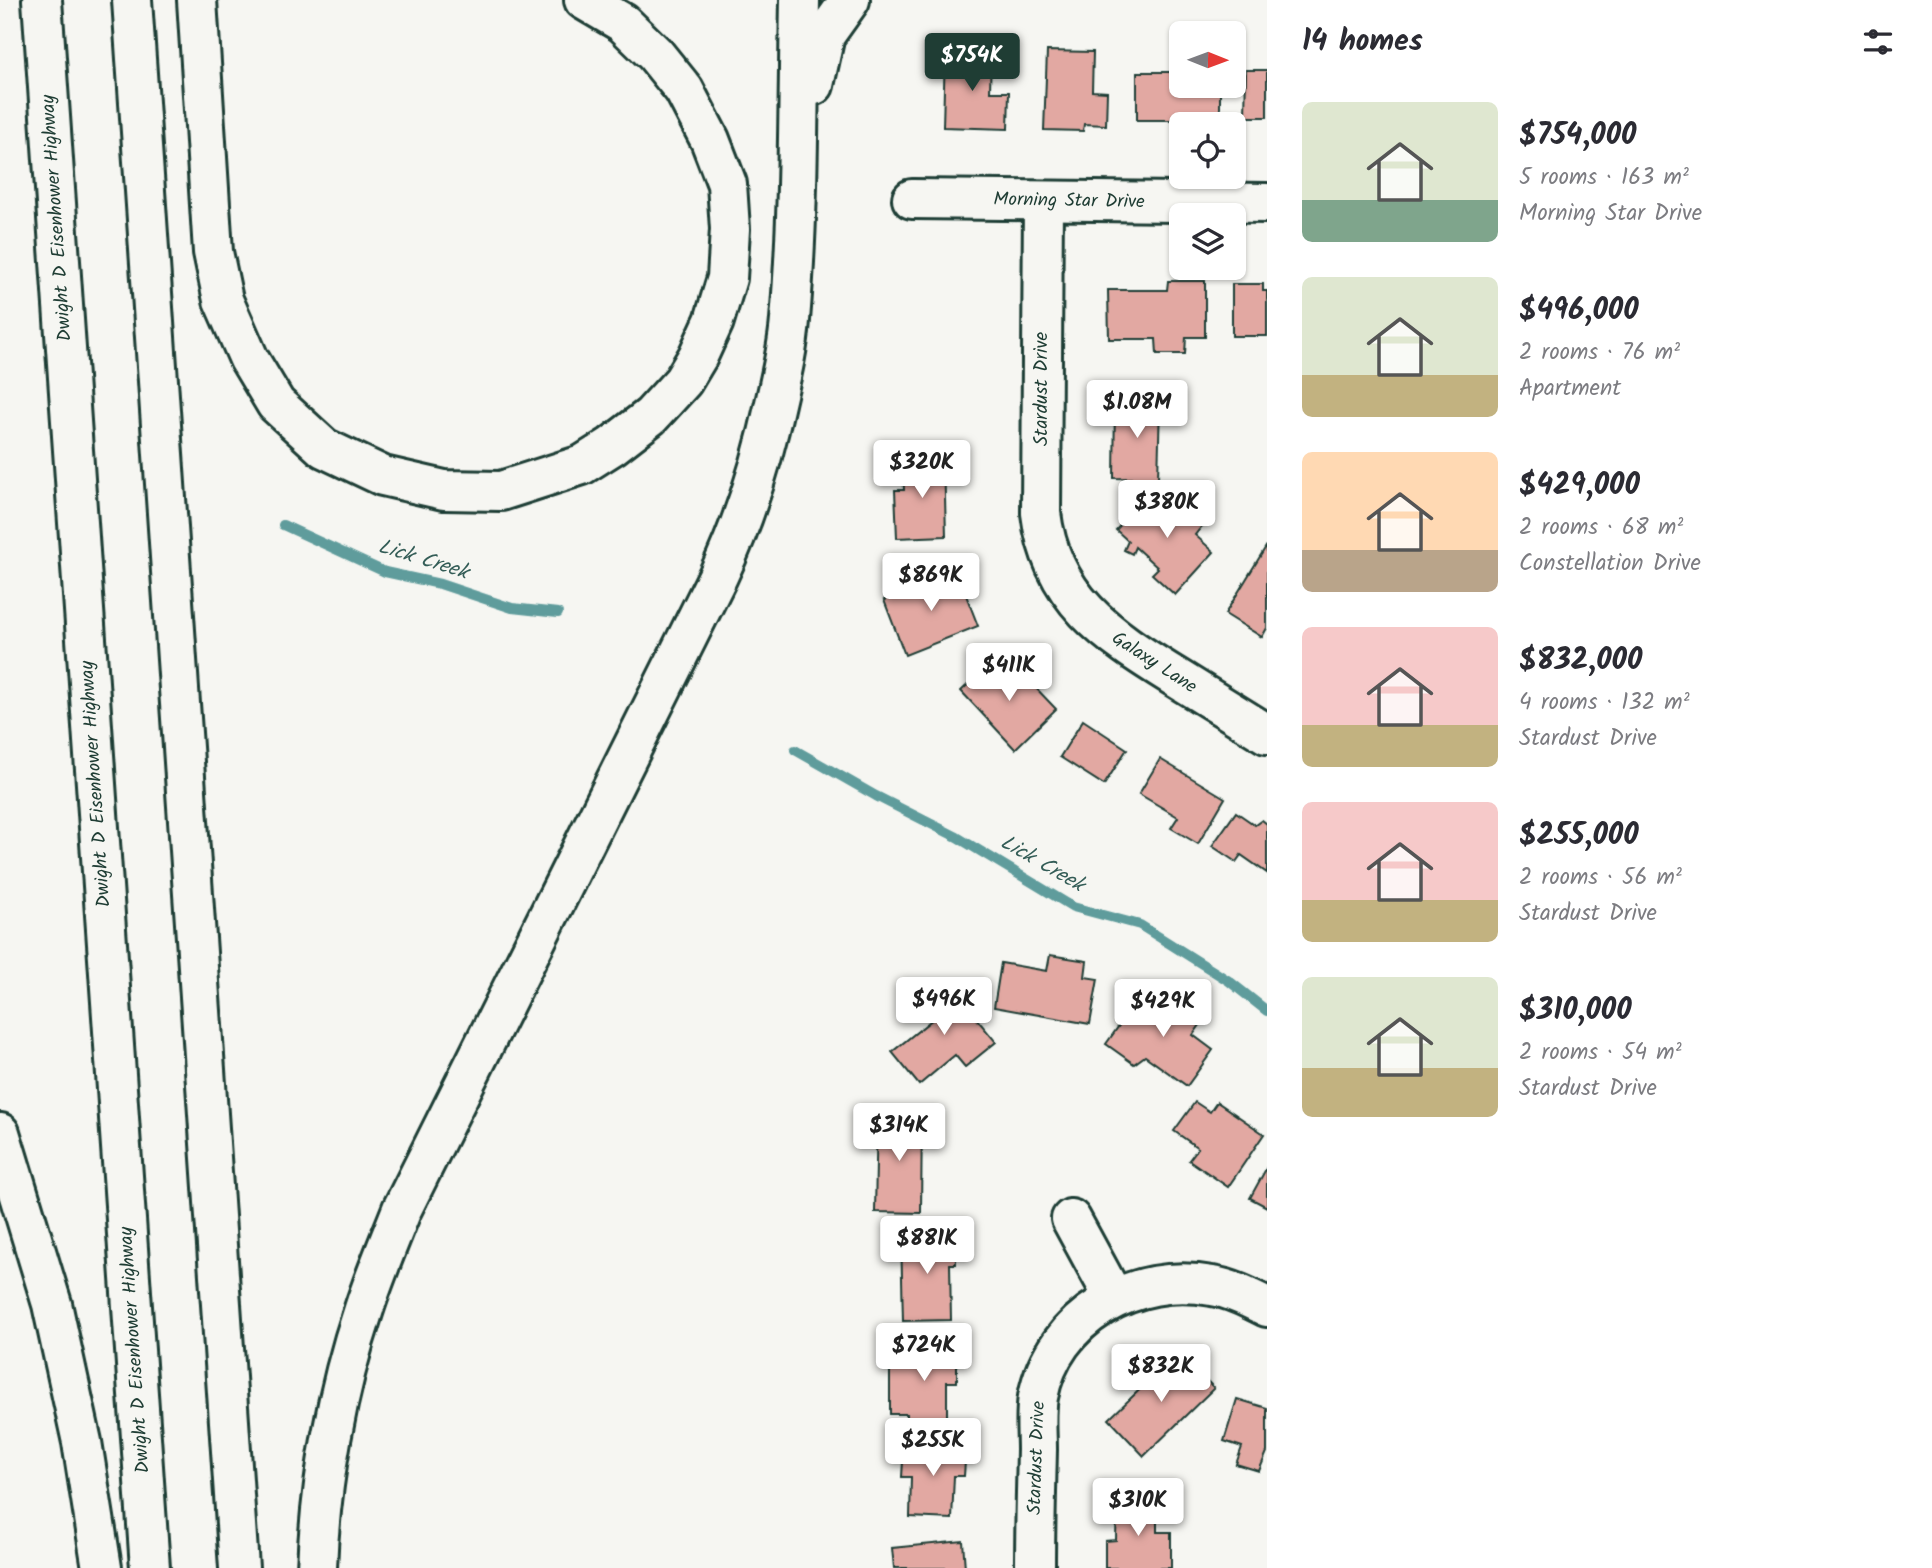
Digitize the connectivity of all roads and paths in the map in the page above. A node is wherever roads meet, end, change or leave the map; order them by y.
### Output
1 (42, 0) edge
2 (132, 0) edge
3 (197, 0) edge
4 (584, 0) edge
5 (800, 0) edge
6 (850, 0) edge
7 (797, 155) junction
8 (912, 199) dead end
9 (1043, 202) junction
10 (1267, 203) edge
11 (1059, 573) joint
12 (1267, 733) edge
13 (0, 1133) edge
14 (1071, 1219) dead end
15 (1114, 1298) junction
16 (1267, 1307) edge
17 (102, 1568) edge
18 (150, 1568) edge
19 (239, 1568) edge
20 (317, 1568) edge
21 (1035, 1568) edge

1 - 18 main road, Dwight D Eisenhower Highway
2 - 19 main road
3 - 4 main road
5 - 7 main road
6 - 7 main road
7 - 20 main road
8 - 9 main road, Morning Star Drive
9 - 10 main road, Morning Star Drive
9 - 11 main road, Stardust Drive
11 - 12 main road, Galaxy Lane
13 - 17 main road
14 - 15 main road
15 - 16 main road, Stardust Drive
15 - 21 main road, Stardust Drive

